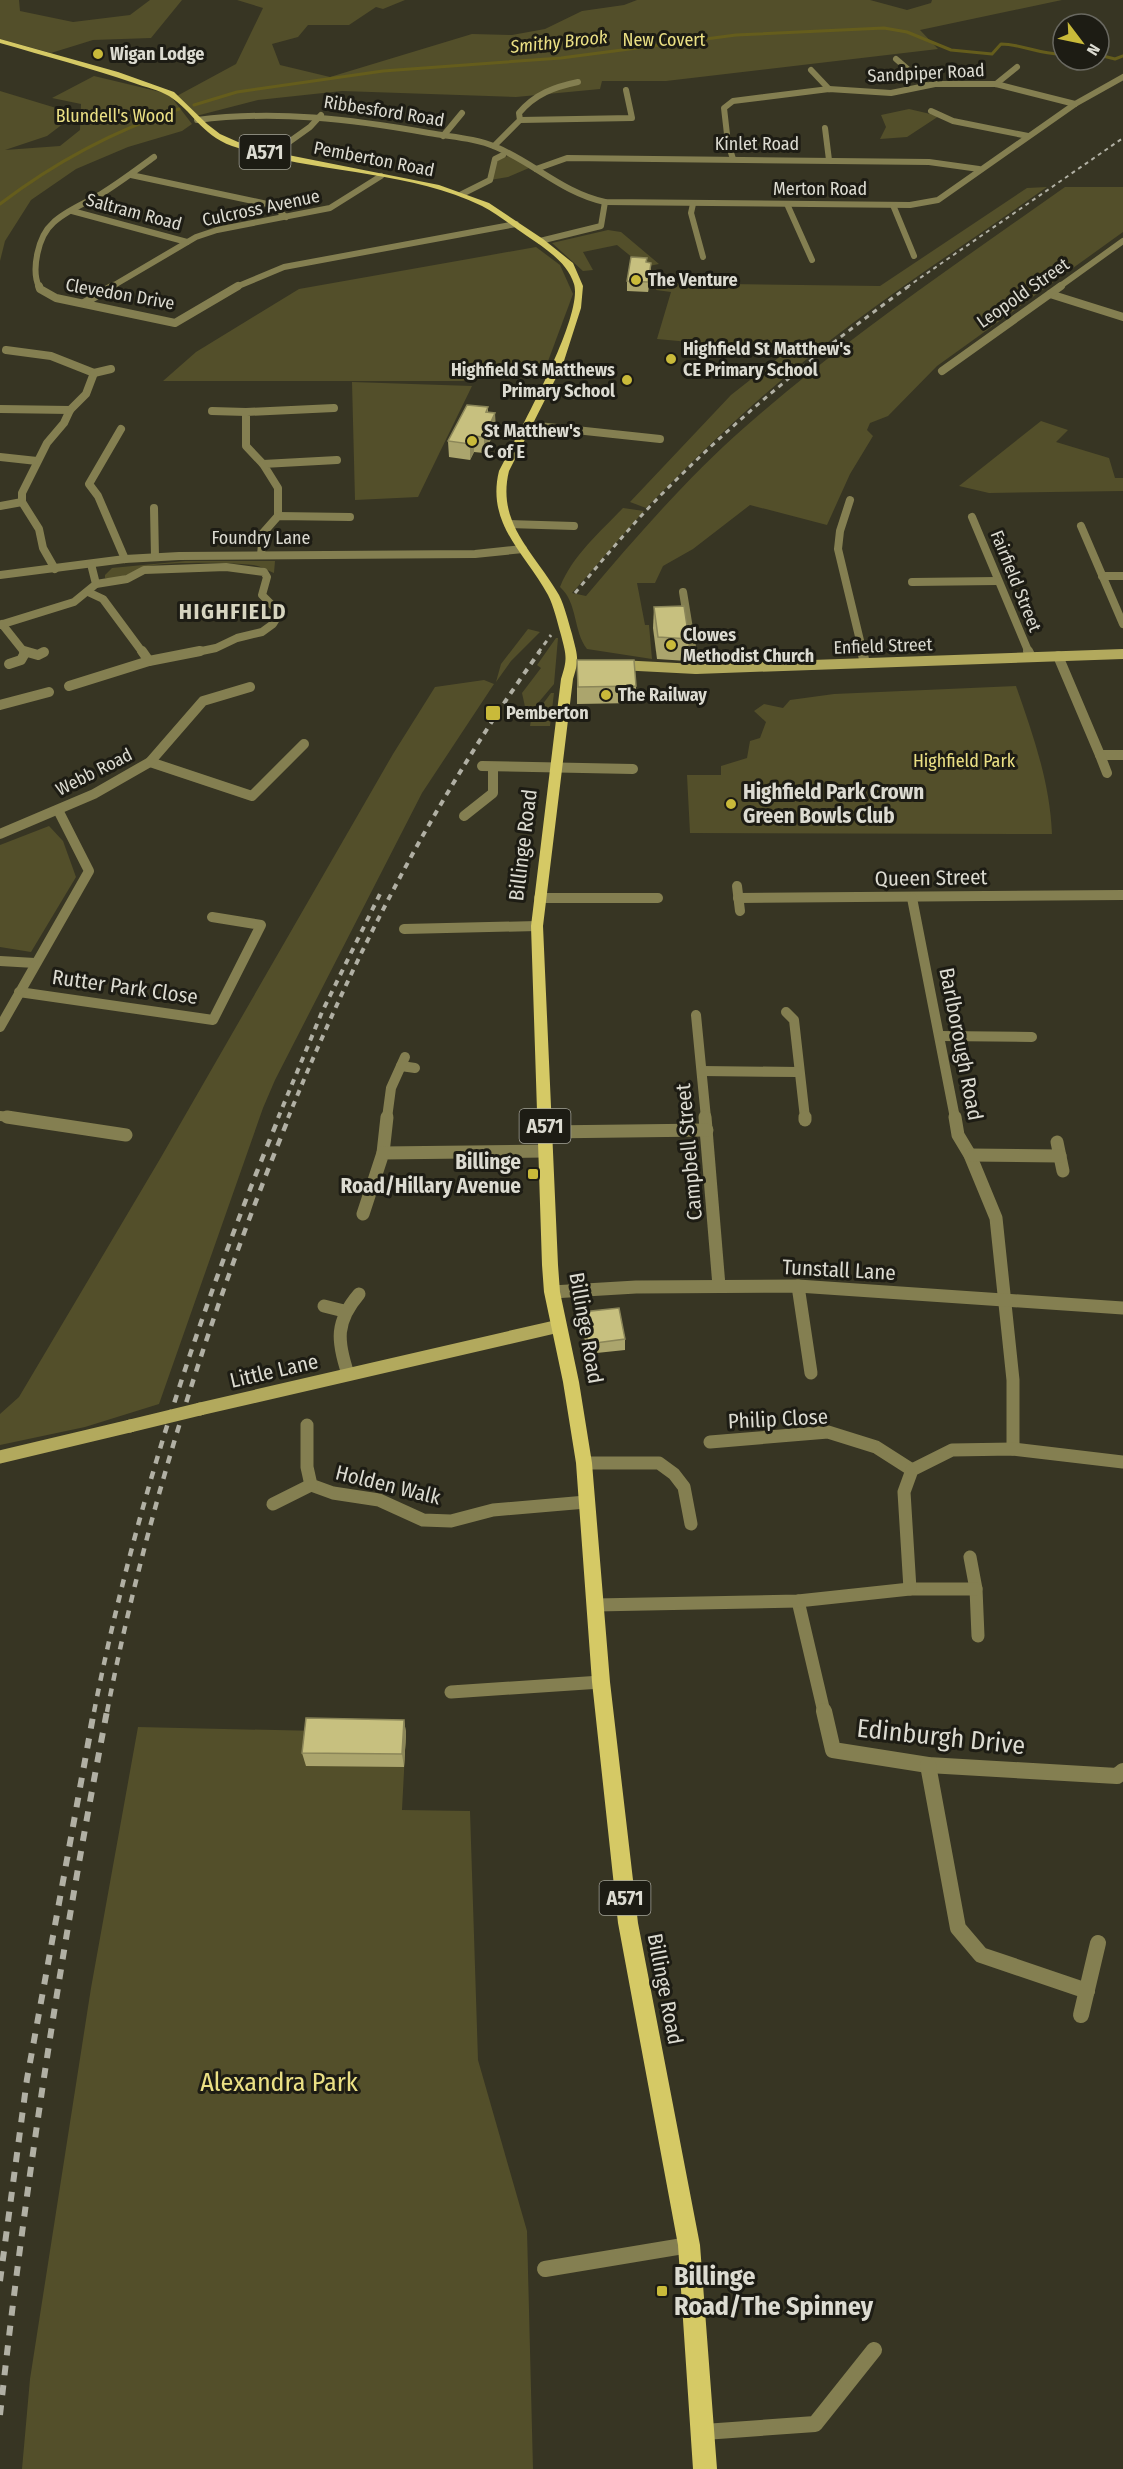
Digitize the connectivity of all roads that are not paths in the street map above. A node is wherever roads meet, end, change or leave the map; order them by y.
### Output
1 (0, 41) edge
2 (896, 59) dead end
3 (1017, 67) dead end
4 (811, 70) dead end
5 (1123, 77) edge
6 (578, 82) dead end
7 (925, 84) junction
8 (996, 84) junction
9 (829, 88) junction
10 (626, 90) dead end
11 (1075, 104) junction
12 (930, 111) dead end
13 (462, 113) dead end
14 (321, 115) junction
15 (197, 120) junction
16 (520, 120) junction
17 (825, 128) dead end
18 (443, 136) junction
19 (1028, 136) junction
20 (289, 142) dead end
21 (494, 146) junction
22 (503, 155) dead end
23 (154, 158) dead end
24 (734, 159) junction
25 (829, 160) junction
26 (536, 169) junction
27 (979, 169) junction
28 (131, 175) junction
29 (381, 176) junction
30 (462, 194) junction
31 (605, 202) junction
32 (693, 204) junction
33 (787, 204) junction
34 (893, 205) junction
35 (72, 211) junction
36 (286, 218) junction
37 (516, 224) junction
38 (540, 241) junction
39 (1123, 241) edge
40 (187, 242) junction
41 (914, 256) dead end
42 (703, 257) dead end
43 (812, 260) dead end
44 (1050, 294) junction
45 (84, 303) junction
46 (1123, 317) edge
47 (6, 350) dead end
48 (111, 369) dead end
49 (94, 372) junction
50 (942, 372) dead end
51 (334, 408) dead end
52 (0, 409) edge
53 (70, 410) junction
54 (212, 411) dead end
55 (246, 412) junction
56 (529, 425) junction
57 (121, 429) dead end
58 (660, 438) dead end
59 (0, 457) edge
60 (337, 460) dead end
61 (37, 461) junction
62 (263, 464) junction
63 (850, 500) dead end
64 (22, 502) junction
65 (0, 506) edge
66 (154, 508) dead end
67 (278, 516) junction
68 (350, 517) dead end
69 (972, 517) dead end
70 (508, 524) junction
71 (574, 526) dead end
72 (1081, 526) dead end
73 (523, 549) junction
74 (261, 555) junction
75 (155, 557) junction
76 (125, 559) junction
77 (91, 564) junction
78 (55, 569) junction
79 (0, 575) edge
80 (1102, 576) junction
81 (1123, 576) edge
82 (996, 581) junction
83 (912, 582) dead end
84 (96, 584) junction
85 (88, 591) junction
86 (683, 592) dead end
87 (1123, 624) edge
88 (1, 625) edge
89 (44, 652) dead end
90 (25, 653) junction
91 (1123, 654) edge
92 (1031, 657) junction
93 (1058, 657) junction
94 (149, 661) junction
95 (605, 663) edge
96 (865, 663) junction
97 (9, 664) dead end
98 (696, 669) junction
99 (69, 687) dead end
100 (250, 687) dead end
101 (49, 692) dead end
102 (0, 705) edge
103 (304, 744) dead end
104 (1100, 755) junction
105 (1123, 755) edge
106 (150, 762) junction
107 (557, 767) junction
108 (633, 769) dead end
109 (1107, 773) dead end
110 (58, 810) junction
111 (464, 816) dead end
112 (0, 834) edge
113 (737, 886) dead end
114 (1123, 895) edge
115 (539, 898) junction
116 (658, 898) dead end
117 (738, 898) junction
118 (912, 898) junction
119 (740, 911) dead end
120 (212, 917) dead end
121 (537, 926) junction
122 (404, 929) dead end
123 (0, 961) edge
124 (35, 963) junction
125 (19, 992) junction
126 (696, 1015) dead end
127 (795, 1017) dead end
128 (0, 1027) edge
129 (940, 1036) junction
130 (1032, 1037) dead end
131 (415, 1068) dead end
132 (702, 1071) junction
133 (798, 1072) junction
134 (0, 1116) edge
135 (805, 1120) dead end
136 (707, 1130) junction
137 (545, 1131) junction
138 (126, 1135) dead end
139 (1057, 1142) dead end
140 (546, 1151) junction
141 (383, 1153) junction
142 (970, 1155) junction
143 (1060, 1156) junction
144 (1063, 1171) dead end
145 (363, 1214) dead end
146 (719, 1286) junction
147 (798, 1286) junction
148 (552, 1292) junction
149 (359, 1294) dead end
150 (1006, 1299) junction
151 (324, 1306) dead end
152 (1123, 1308) edge
153 (344, 1311) junction
154 (559, 1326) junction
155 (811, 1373) dead end
156 (348, 1374) junction
157 (307, 1425) dead end
158 (710, 1442) dead end
159 (1012, 1449) junction
160 (0, 1457) edge
161 (1123, 1462) edge
162 (584, 1463) junction
163 (912, 1470) junction
164 (311, 1485) junction
165 (586, 1502) junction
166 (273, 1504) dead end
167 (691, 1524) dead end
168 (970, 1557) dead end
169 (910, 1589) junction
170 (976, 1589) junction
171 (798, 1601) junction
172 (595, 1605) junction
173 (978, 1636) dead end
174 (601, 1682) junction
175 (451, 1692) dead end
176 (928, 1765) junction
177 (1123, 1771) edge
178 (1098, 1943) dead end
179 (1086, 1992) junction
180 (1081, 2015) dead end
181 (689, 2246) junction
182 (545, 2269) dead end
183 (874, 2350) dead end
184 (704, 2432) junction
185 (705, 2469) edge

1 - 15 main road, Pemberton Road / A571
2 - 7 street
3 - 8 street
4 - 9 street
5 - 11 street, Merton Road
6 - 16 street
7 - 8 street, Sandpiper Road
7 - 9 street, Sandpiper Road
8 - 11 street, Sandpiper Road
9 - 24 street, Sandpiper Road
10 - 16 street
11 - 19 street, Merton Road
12 - 19 street
13 - 18 street
14 - 15 street, Ribbesford Road
14 - 18 street, Ribbesford Road
14 - 20 street
15 - 29 main road, Pemberton Road / A571
16 - 21 street
17 - 25 street
18 - 21 street, Ribbesford Road
19 - 27 street, Merton Road
21 - 26 street, Merton Road
22 - 30 street
23 - 28 street, Clevedon Drive
24 - 25 street, Kinlet Road
24 - 26 street, Kinlet Road
25 - 27 street, Kinlet Road
26 - 31 street, Merton Road
27 - 34 street, Merton Road
28 - 35 street, Clevedon Drive
28 - 36 street
29 - 30 main road, Pemberton Road / A571
29 - 36 street, Culcross Avenue
30 - 37 main road, Pemberton Road / A571
31 - 32 street, Merton Road
31 - 38 street
32 - 33 street, Merton Road
32 - 42 street
33 - 34 street, Merton Road
33 - 43 street
34 - 41 street
35 - 40 street, Saltram Road
35 - 45 street, Clevedon Drive
36 - 40 street, Culcross Avenue
37 - 38 main road, Pemberton Road / A571
37 - 45 street, Clevedon Drive
38 - 56 main road, Billinge Road / A571
39 - 44 street, Leopold Street
40 - 45 street, Culcross Avenue
44 - 46 street
44 - 50 street, Leopold Street
47 - 49 street
48 - 49 street
49 - 53 street
51 - 55 street
52 - 53 street
53 - 61 street
54 - 55 street
55 - 62 street
56 - 58 street
56 - 70 main road, Billinge Road / A571
57 - 76 street
59 - 61 street
60 - 62 street
61 - 64 street
62 - 67 street
63 - 96 street
64 - 65 street
64 - 78 street
66 - 75 street
67 - 68 street
67 - 74 street
69 - 82 street, Fairfield Street
70 - 71 street
70 - 73 main road, Billinge Road / A571
72 - 80 street
73 - 74 street, Foundry Lane
73 - 107 main road, Billinge Road / A571
74 - 75 street, Foundry Lane
75 - 76 street, Foundry Lane
76 - 77 street, Foundry Lane
77 - 78 street, Foundry Lane
77 - 84 street
78 - 79 street, Foundry Lane
80 - 81 street
80 - 87 street
82 - 83 street
82 - 92 street, Fairfield Street
84 - 85 street
84 - 94 street
85 - 88 street
85 - 94 street
86 - 98 street
88 - 90 street
89 - 90 street
90 - 97 street
91 - 93 street, Enfield Street
92 - 93 street, Enfield Street
92 - 96 street, Enfield Street
93 - 104 street
94 - 99 street
95 - 98 street, Enfield Street
96 - 98 street, Enfield Street
100 - 106 street, Webb Road
101 - 102 street
103 - 106 street
104 - 105 street
104 - 109 street
106 - 110 street, Webb Road
107 - 108 street
107 - 111 street
107 - 115 main road, Billinge Road / A571
110 - 112 street, Webb Road
110 - 124 street
113 - 117 street
114 - 118 street, Queen Street
115 - 116 street
115 - 121 main road, Billinge Road / A571
117 - 118 street, Queen Street
117 - 119 street
118 - 129 street, Barlborough Road
120 - 125 street, Rutter Park Close
121 - 122 street
121 - 137 main road, Billinge Road / A571
123 - 124 street
124 - 125 street
125 - 128 street
126 - 132 street, Campbell Street
127 - 133 street
129 - 130 street
129 - 142 street, Barlborough Road
131 - 141 street
132 - 133 street
132 - 136 street, Campbell Street
133 - 135 street
134 - 138 street
136 - 137 street
136 - 146 street, Campbell Street
137 - 140 main road, Billinge Road / A571
139 - 143 street
140 - 141 street
140 - 148 main road, Billinge Road / A571
141 - 145 street
142 - 143 street
142 - 150 street, Barlborough Road
143 - 144 street
146 - 147 street, Tunstall Lane
146 - 148 street, Tunstall Lane
147 - 150 street, Tunstall Lane
147 - 155 street
148 - 154 main road, Billinge Road / A571
149 - 153 street
150 - 152 street, Tunstall Lane
150 - 159 street, Barlborough Road
151 - 153 street
153 - 156 street
154 - 156 street, Little Lane
154 - 162 main road, Billinge Road / A571
156 - 160 street, Little Lane, bridge
157 - 164 street, Holden Walk
158 - 163 street, Philip Close
159 - 161 street
159 - 163 street
162 - 165 main road, Billinge Road / A571
162 - 167 street
163 - 169 street
164 - 165 street, Holden Walk
164 - 166 street
165 - 172 main road, Billinge Road / A571
168 - 170 street
169 - 170 street
169 - 171 street
170 - 173 street
171 - 172 street
171 - 176 street, Edinburgh Drive
172 - 174 main road, Billinge Road / A571
174 - 175 street
174 - 181 main road, Billinge Road / A571
176 - 177 street, Edinburgh Drive
176 - 179 street
178 - 179 street
179 - 180 street
181 - 182 street
181 - 184 main road, Billinge Road / A571
183 - 184 street
184 - 185 main road, Billinge Road / A571

